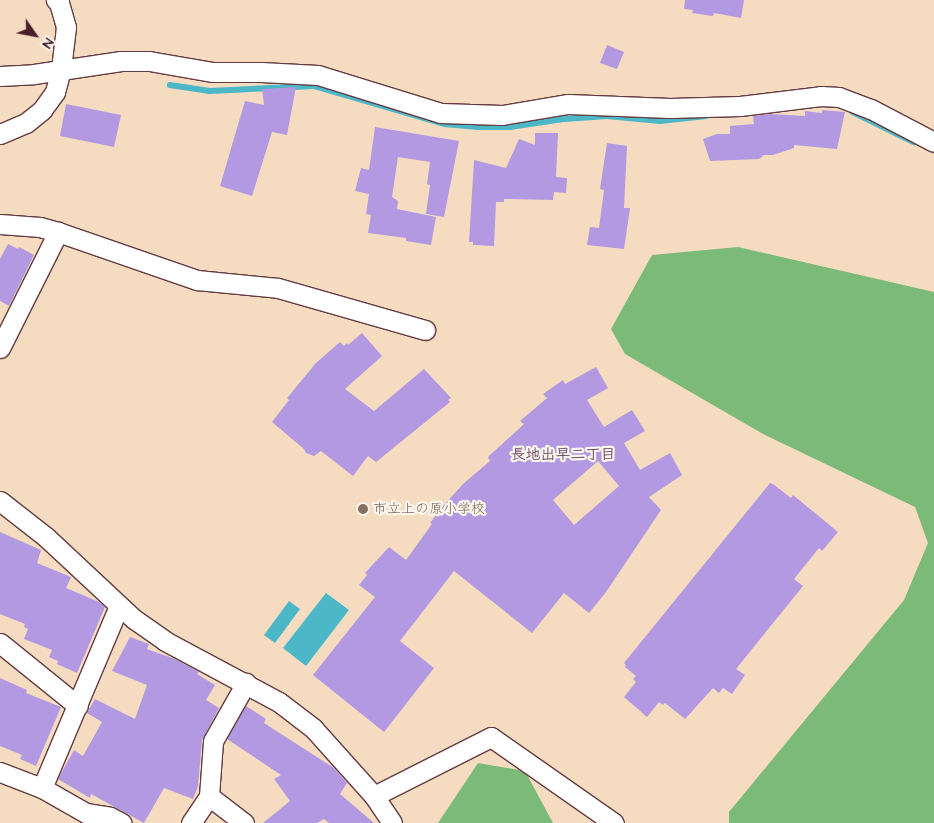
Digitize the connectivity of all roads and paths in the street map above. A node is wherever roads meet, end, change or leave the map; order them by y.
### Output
1 (56, 0) edge
2 (61, 69) junction
3 (0, 76) edge
4 (0, 134) edge
5 (934, 142) edge
6 (0, 224) edge
7 (58, 232) junction
8 (425, 330) dead end
9 (0, 348) edge
10 (0, 501) edge
11 (119, 606) junction
12 (0, 643) edge
13 (246, 683) junction
14 (78, 706) junction
15 (0, 772) edge
16 (42, 788) junction
17 (209, 796) junction
18 (374, 796) junction
19 (122, 823) edge
20 (191, 823) edge
21 (244, 823) edge
22 (392, 823) edge
23 (614, 823) edge

1 - 2 street
2 - 3 street
2 - 4 street
2 - 5 street
6 - 7 street
7 - 8 street
7 - 9 street
10 - 11 street
11 - 13 street
11 - 14 street
12 - 14 street
13 - 17 street
13 - 18 street
14 - 16 street
15 - 16 street
16 - 19 street
17 - 20 street
17 - 21 street
18 - 22 street
18 - 23 street

